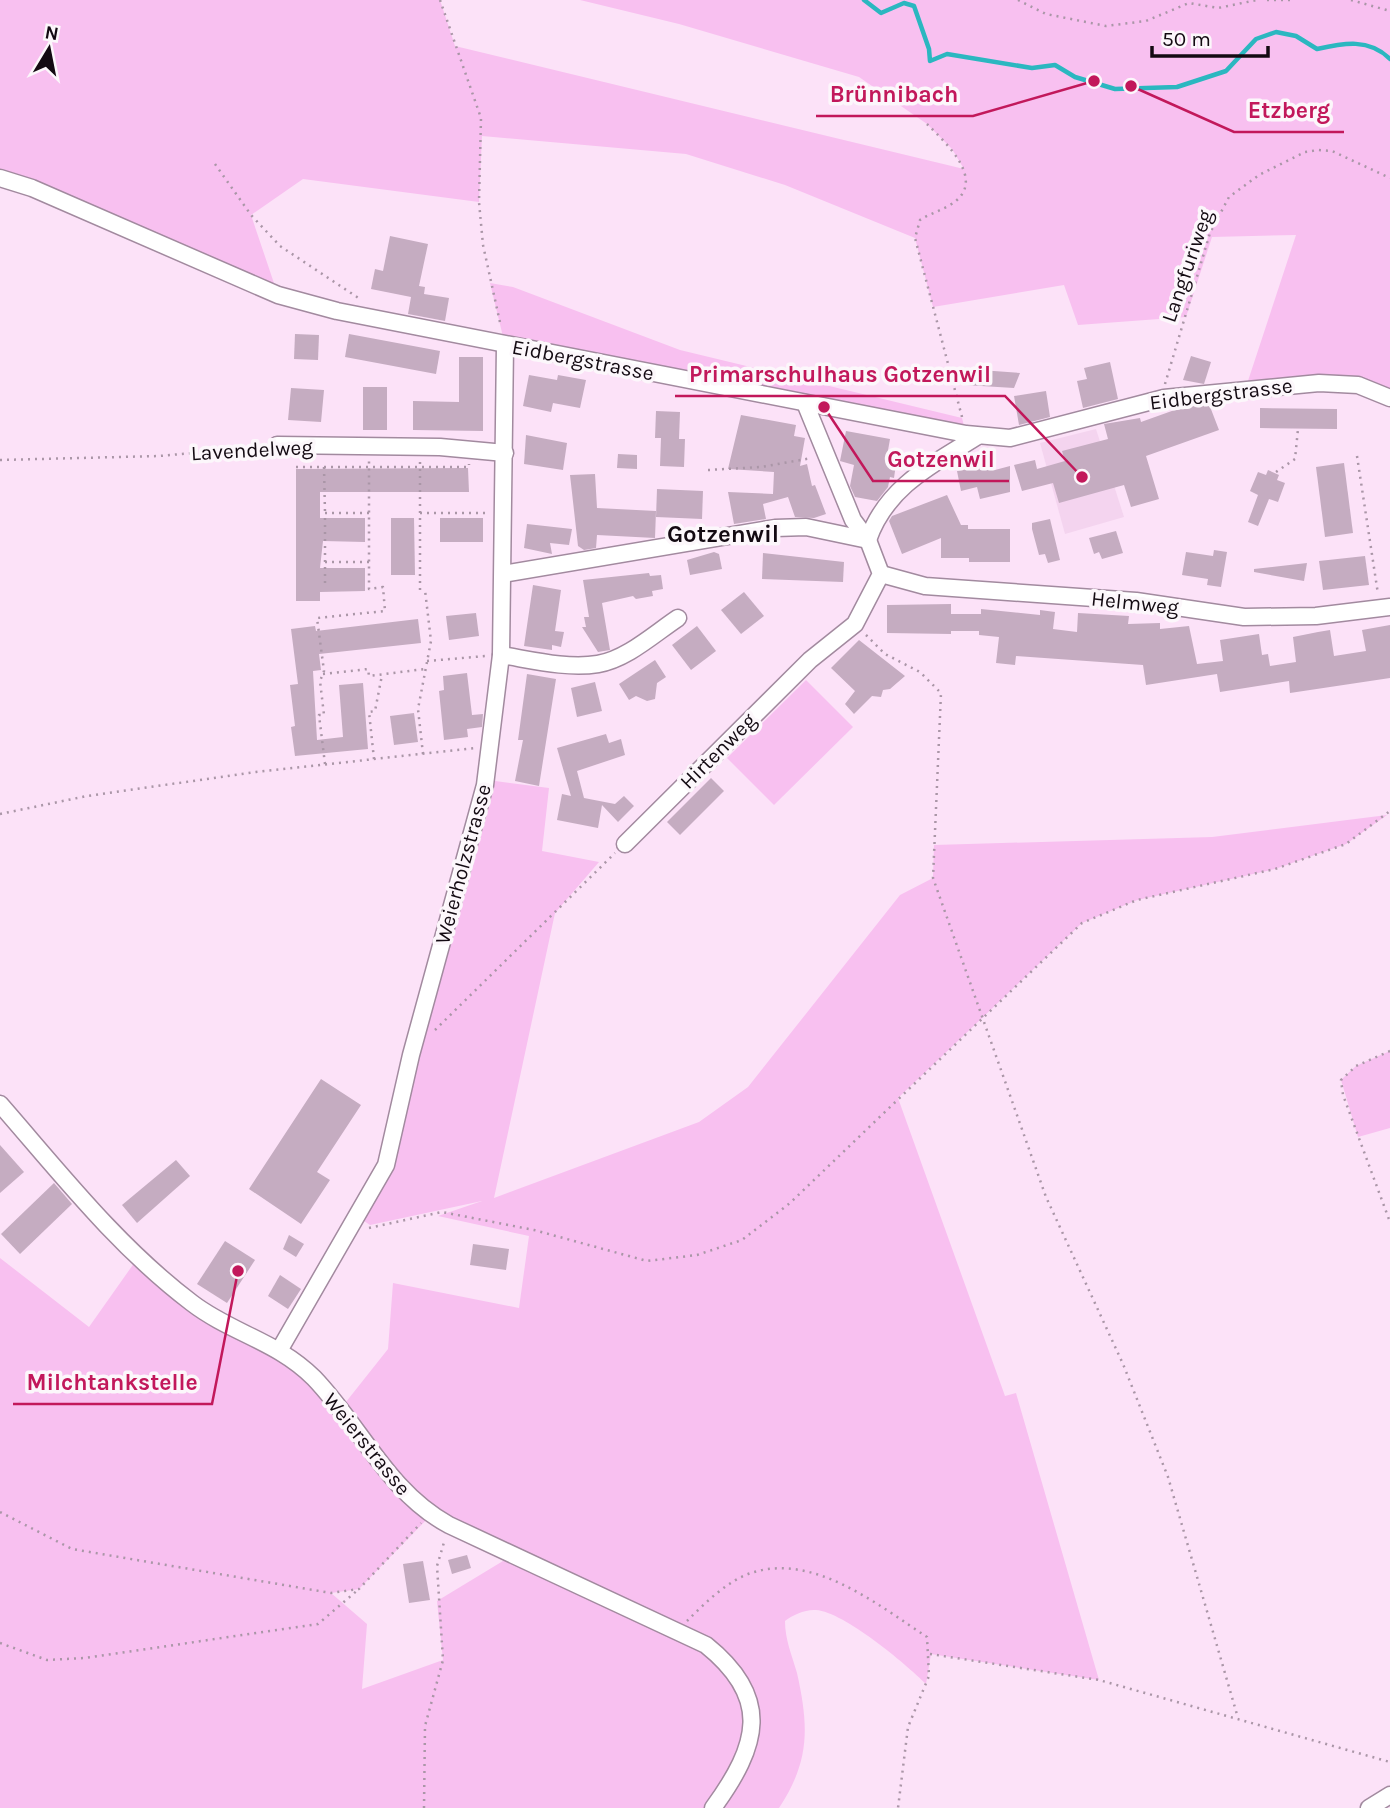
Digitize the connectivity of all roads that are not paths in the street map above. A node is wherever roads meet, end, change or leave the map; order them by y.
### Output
1 (0, 178) edge
2 (505, 345) junction
3 (1390, 398) edge
4 (805, 403) junction
5 (972, 435) junction
6 (277, 446) road end
7 (505, 453) junction
8 (868, 540) junction
9 (503, 574) junction
10 (881, 574) junction
11 (1385, 608) edge
12 (678, 618) dead end
13 (501, 655) junction
14 (625, 844) road end
15 (0, 1104) edge
16 (280, 1349) junction
17 (1390, 1795) edge
18 (713, 1808) edge
19 (1369, 1808) edge

1 - 2 street, Eidbergstrasse
2 - 4 street, Eidbergstrasse
2 - 7 street, Weierholzstrasse
3 - 5 street, Eidbergstrasse
4 - 5 street, Eidbergstrasse
4 - 8 street
5 - 8 street
6 - 7 street, Lavendelweg
7 - 9 street, Weierholzstrasse
8 - 9 street
8 - 10 street
9 - 13 street, Weierholzstrasse
10 - 11 street, Helmweg
10 - 14 street, Hirtenweg
12 - 13 street
13 - 16 street, Weierholzstrasse
15 - 16 street, Weierstrasse
16 - 18 street, Weierstrasse
17 - 19 street

